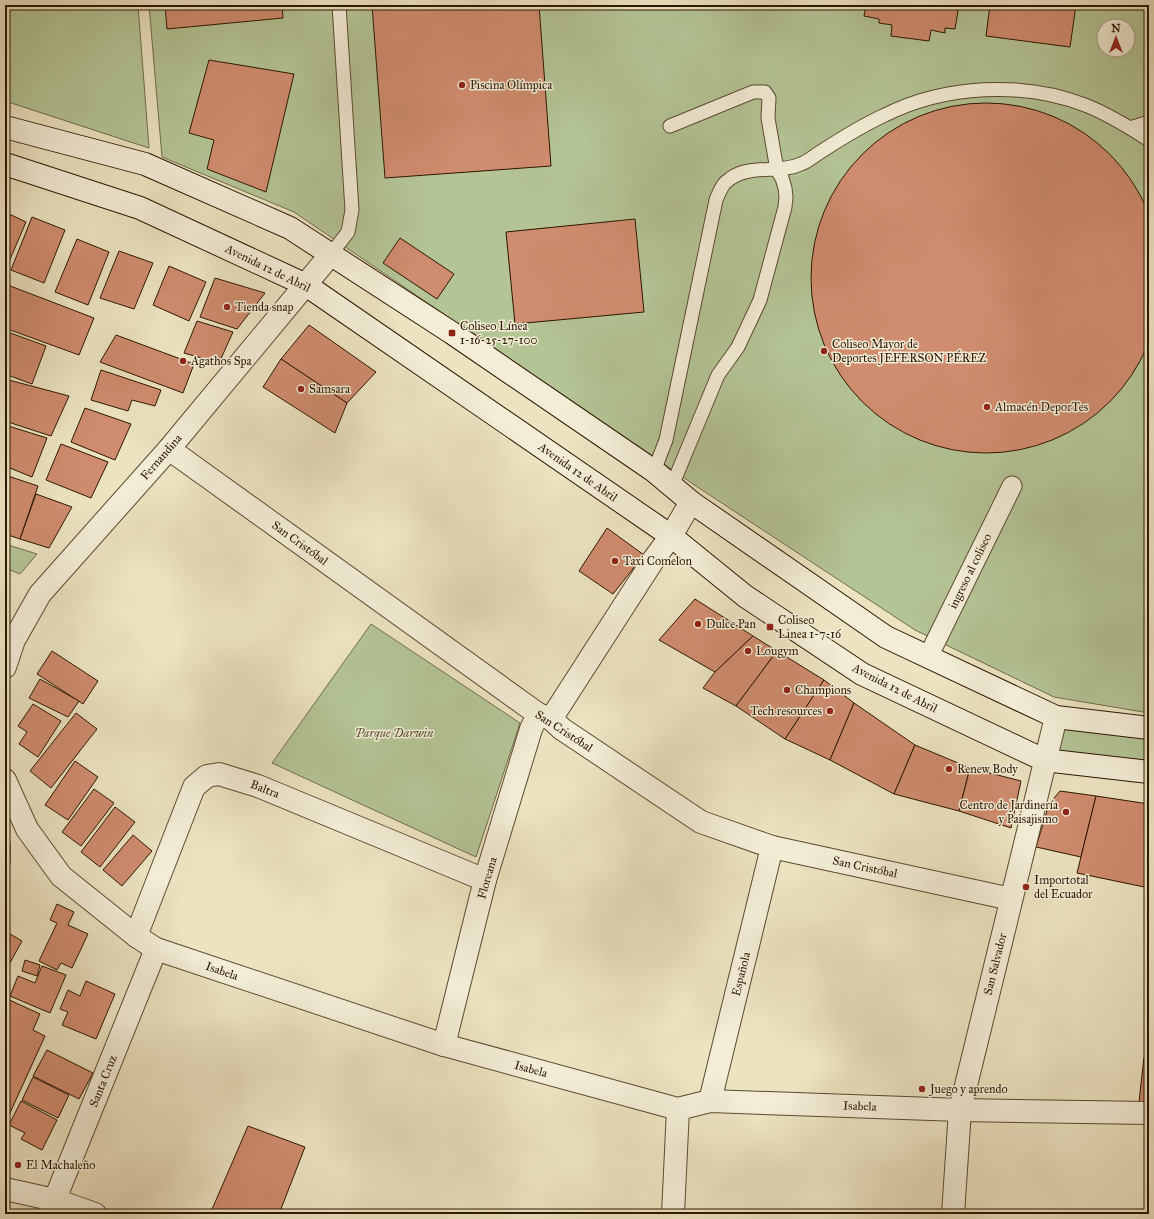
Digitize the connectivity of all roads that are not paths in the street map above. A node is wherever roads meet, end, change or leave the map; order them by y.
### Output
1 (339, 5) edge
2 (1149, 122) edge
3 (5, 126) edge
4 (670, 126) dead end
5 (1130, 128) junction
6 (1149, 140) edge
7 (5, 164) edge
8 (777, 170) junction
9 (331, 254) junction
10 (306, 285) junction
11 (169, 449) junction
12 (654, 471) junction
13 (672, 486) junction
14 (1012, 486) dead end
15 (691, 502) junction
16 (671, 536) junction
17 (928, 657) junction
18 (5, 667) edge
19 (544, 716) junction
20 (1056, 717) junction
21 (1149, 728) edge
22 (1044, 760) junction
23 (1149, 772) edge
24 (5, 780) edge
25 (772, 847) junction
26 (485, 880) junction
27 (1011, 899) junction
28 (136, 936) junction
29 (156, 949) junction
30 (444, 1046) junction
31 (710, 1101) junction
32 (678, 1109) junction
33 (960, 1110) junction
34 (1149, 1113) edge
35 (5, 1189) edge
36 (52, 1207) edge
37 (95, 1214) edge
38 (673, 1214) edge
39 (953, 1214) edge

1 - 9 lane
2 - 5 lane
3 - 9 street
4 - 8 lane
5 - 6 lane
5 - 8 lane
7 - 10 street, Avenida 12 de Abril
8 - 12 lane
8 - 13 lane
9 - 10 street, Fernandina
9 - 12 street
10 - 11 street, Fernandina
10 - 16 street, Avenida 12 de Abril
11 - 18 street, Fernandina
11 - 19 street, San Cristóbal
12 - 13 street
13 - 15 street
14 - 17 street, ingreso al coliseo
15 - 16 street, Floreana
15 - 17 street
16 - 19 street, Floreana
16 - 22 street, Avenida 12 de Abril
17 - 20 street
19 - 25 street, San Cristóbal
19 - 26 street, Floreana
20 - 21 street
20 - 22 street, San Salvador
22 - 23 street, Avenida 12 de Abril
22 - 27 street, San Salvador
24 - 28 street, Isabela
25 - 27 street, San Cristóbal
25 - 31 street, Española
26 - 28 street, Baltra
26 - 30 street, Floreana
27 - 33 street, San Salvador
28 - 29 street, Isabela
29 - 30 street, Isabela
29 - 36 street, Santa Cruz
30 - 32 street, Isabela
31 - 32 street, Isabela
31 - 33 street, Isabela
32 - 38 street
33 - 34 street, Isabela
33 - 39 street, San Salvador
35 - 36 street
36 - 37 street

